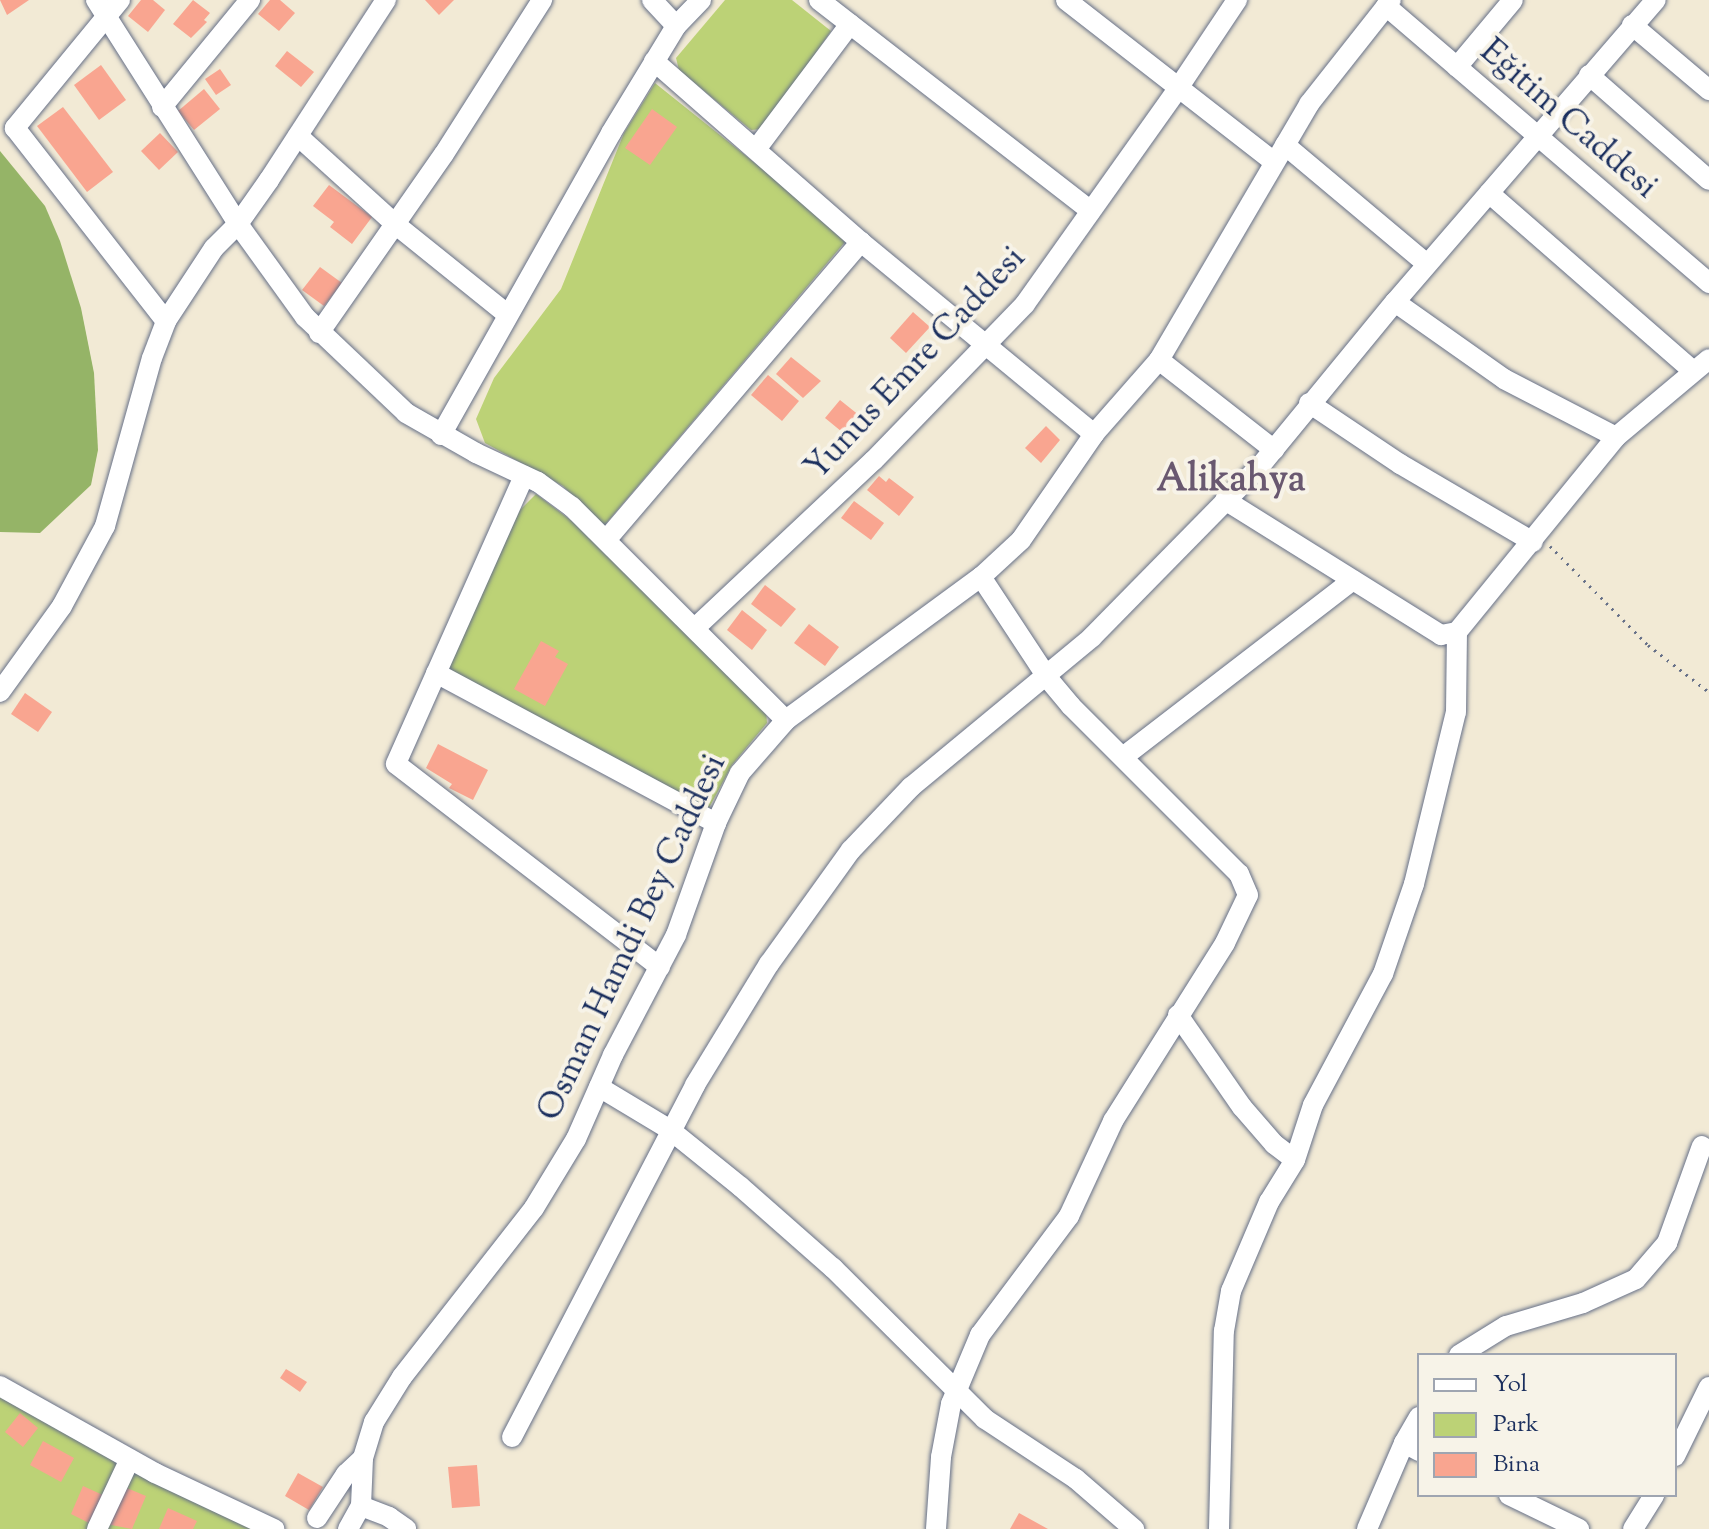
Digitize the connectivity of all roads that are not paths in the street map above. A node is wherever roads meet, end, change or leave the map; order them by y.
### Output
1 (120, 0) edge
2 (250, 0) edge
3 (386, 0) edge
4 (542, 0) edge
5 (652, 0) edge
6 (701, 0) edge
7 (819, 0) edge
8 (1066, 0) edge
9 (1237, 0) edge
10 (1513, 0) edge
11 (1656, 0) edge
12 (1388, 3) edge
13 (101, 9) edge
14 (850, 24) junction
15 (1632, 25) junction
16 (676, 26) junction
17 (654, 61) junction
18 (1457, 67) junction
19 (1589, 75) junction
20 (1179, 87) junction
21 (1709, 90) edge
22 (162, 107) junction
23 (298, 136) junction
24 (1537, 136) junction
25 (757, 148) junction
26 (1279, 154) junction
27 (1709, 180) edge
28 (1489, 193) junction
29 (1091, 211) junction
30 (238, 224) junction
31 (395, 224) junction
32 (861, 242) junction
33 (1427, 264) junction
34 (1709, 283) edge
35 (1395, 302) junction
36 (508, 315) junction
37 (166, 321) junction
38 (319, 333) junction
39 (988, 344) junction
40 (1159, 360) junction
41 (1701, 365) edge
42 (1309, 403) junction
43 (1094, 434) junction
44 (441, 435) junction
45 (1616, 437) junction
46 (1274, 450) junction
47 (524, 476) junction
48 (1225, 500) junction
49 (1536, 538) junction
50 (607, 539) junction
51 (981, 577) junction
52 (1353, 580) junction
53 (695, 628) junction
54 (1457, 632) junction
55 (436, 673) junction
56 (1047, 677) junction
57 (0, 692) edge
58 (786, 720) junction
59 (1123, 757) junction
60 (716, 823) junction
61 (660, 967) junction
62 (1178, 1015) junction
63 (599, 1087) junction
64 (669, 1129) junction
65 (1702, 1146) dead end
66 (1295, 1160) junction
67 (1462, 1353) edge
68 (0, 1386) edge
69 (1709, 1387) edge
70 (954, 1389) junction
71 (1417, 1426) edge
72 (512, 1437) dead end
73 (1412, 1447) edge
74 (1677, 1452) edge
75 (363, 1458) junction
76 (130, 1459) junction
77 (1513, 1497) edge
78 (1653, 1497) edge
79 (361, 1506) junction
80 (317, 1518) dead end
81 (97, 1529) edge
82 (274, 1529) edge
83 (348, 1529) edge
84 (406, 1529) edge
85 (936, 1529) edge
86 (1134, 1529) edge
87 (1219, 1529) edge
88 (1367, 1529) edge
89 (1579, 1529) edge
90 (1633, 1529) edge

1 - 13 street
2 - 22 street
3 - 23 street
4 - 31 street
5 - 16 street
6 - 16 street
7 - 14 street
8 - 20 street
9 - 20 street, Yunus Emre Caddesi
10 - 18 street
11 - 15 street
12 - 18 street, Eğitim Caddesi
12 - 26 street, Osman Hamdi Bey Caddesi
13 - 22 street
13 - 37 street
14 - 25 street
14 - 29 street
15 - 19 street
15 - 21 street
16 - 17 street
17 - 25 street
17 - 36 street
18 - 24 street, Eğitim Caddesi
19 - 24 street
19 - 27 street
20 - 26 street
20 - 29 street, Yunus Emre Caddesi
22 - 30 street
23 - 30 street
23 - 31 street
24 - 28 street
24 - 34 street, Eğitim Caddesi
25 - 32 street
26 - 33 street
26 - 40 street, Osman Hamdi Bey Caddesi
28 - 33 street
28 - 41 street
29 - 39 street, Yunus Emre Caddesi
30 - 37 street
30 - 38 street
31 - 36 street
31 - 38 street
32 - 39 street
32 - 50 street
33 - 35 street
35 - 42 street
35 - 45 street
36 - 44 street
37 - 57 street
38 - 44 street
39 - 43 street
39 - 53 street, Yunus Emre Caddesi
40 - 43 street, Osman Hamdi Bey Caddesi
40 - 46 street
41 - 45 street
42 - 46 street
42 - 49 street
43 - 51 street, Osman Hamdi Bey Caddesi
44 - 47 street
45 - 49 street
46 - 48 street
47 - 50 street
47 - 55 street
48 - 52 street
48 - 56 street
49 - 54 street
50 - 53 street
51 - 56 street
51 - 58 street, Osman Hamdi Bey Caddesi
52 - 54 street
52 - 59 street
53 - 58 street
54 - 66 street
55 - 60 street
55 - 61 street
56 - 59 street
56 - 64 street
58 - 60 street, Osman Hamdi Bey Caddesi
59 - 62 street
60 - 61 street, Osman Hamdi Bey Caddesi
61 - 63 street, Osman Hamdi Bey Caddesi
62 - 66 street
62 - 70 street
63 - 64 street
63 - 75 street, Osman Hamdi Bey Caddesi
64 - 70 street
64 - 72 street
65 - 67 street
66 - 87 street
68 - 76 street
69 - 74 street
70 - 85 street
70 - 86 street
71 - 73 street
73 - 88 street
75 - 79 street, Osman Hamdi Bey Caddesi
75 - 80 street
76 - 81 street
76 - 82 street
77 - 89 street
78 - 90 street
79 - 83 street
79 - 84 street

